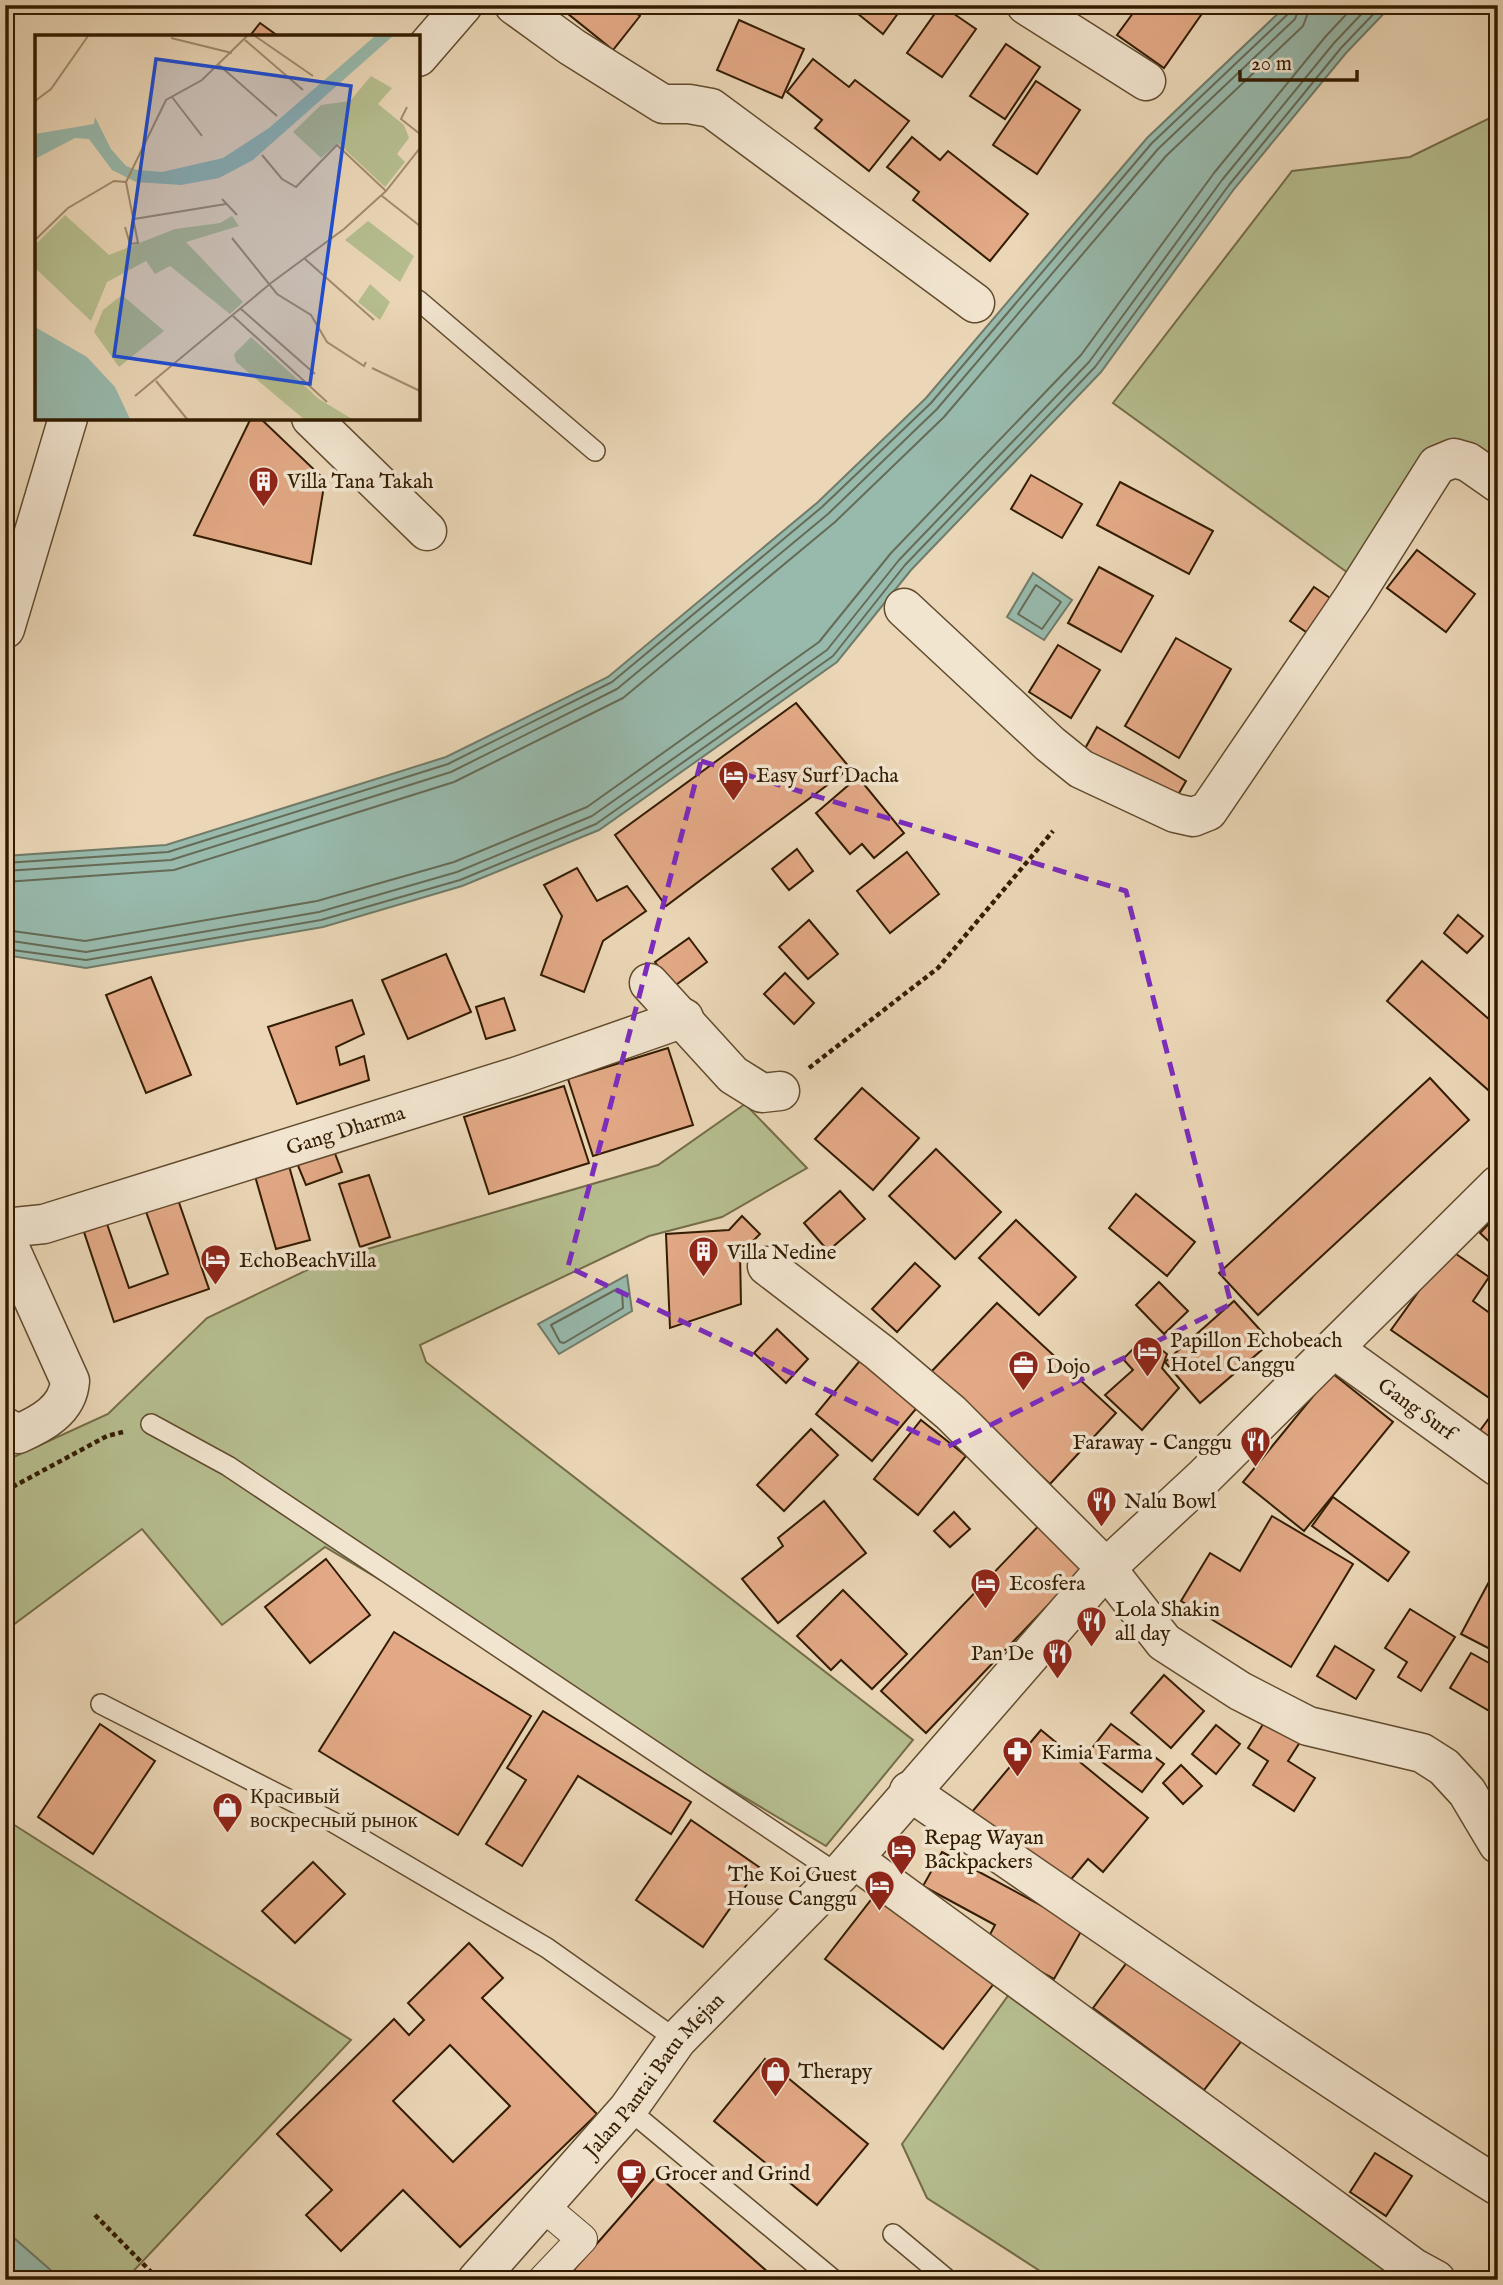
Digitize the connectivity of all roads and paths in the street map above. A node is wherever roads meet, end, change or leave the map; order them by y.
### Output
1 (463, 5) edge
2 (514, 5) edge
3 (1026, 5) edge
4 (420, 55) edge
5 (1146, 81) dead end
6 (420, 302) edge
7 (975, 303) dead end
8 (67, 420) edge
9 (313, 420) edge
10 (595, 451) dead end
11 (1498, 483) edge
12 (427, 531) dead end
13 (904, 608) dead end
14 (5, 629) edge
15 (1053, 831) dead end
16 (649, 984) dead end
17 (684, 1018) junction
18 (780, 1091) joint
19 (1498, 1185) edge
20 (5, 1228) edge
21 (5, 1237) edge
22 (767, 1266) dead end
23 (1334, 1349) junction
24 (151, 1424) joint
25 (5, 1427) edge
26 (1498, 1466) edge
27 (5, 1491) edge
28 (1106, 1568) junction
29 (101, 1704) dead end
30 (909, 1791) junction
31 (1498, 1844) edge
32 (847, 1867) junction
33 (677, 2040) junction
34 (628, 2109) junction
35 (1498, 2186) edge
36 (544, 2207) junction
37 (95, 2215) dead end
38 (893, 2234) dead end
39 (152, 2272) junction
40 (145, 2280) edge
41 (159, 2280) edge
42 (477, 2280) edge
43 (543, 2280) edge
44 (834, 2280) edge
45 (948, 2280) edge
46 (1436, 2280) edge

1 - 4 street
2 - 7 street
3 - 5 street
6 - 10 lane
8 - 14 street
9 - 12 street
11 - 13 street
15 - 18 path
16 - 17 street
17 - 18 street
17 - 20 street, Gang Dharma
19 - 23 street, Jalan Pantai Batu Mejan
21 - 25 street
22 - 28 street
23 - 26 street, Gang Surf
23 - 28 street, Jalan Pantai Batu Mejan
24 - 27 path
24 - 32 lane
28 - 30 street, Jalan Pantai Batu Mejan
28 - 31 street
29 - 33 lane
30 - 32 street, Jalan Pantai Batu Mejan
30 - 35 street
32 - 33 street, Jalan Pantai Batu Mejan
32 - 46 street
33 - 34 street, Jalan Pantai Batu Mejan
34 - 36 street, Jalan Pantai Batu Mejan
34 - 44 lane
36 - 42 street, Jalan Pantai Batu Mejan
36 - 43 street
37 - 39 path
38 - 45 lane
39 - 40 path
39 - 41 path

